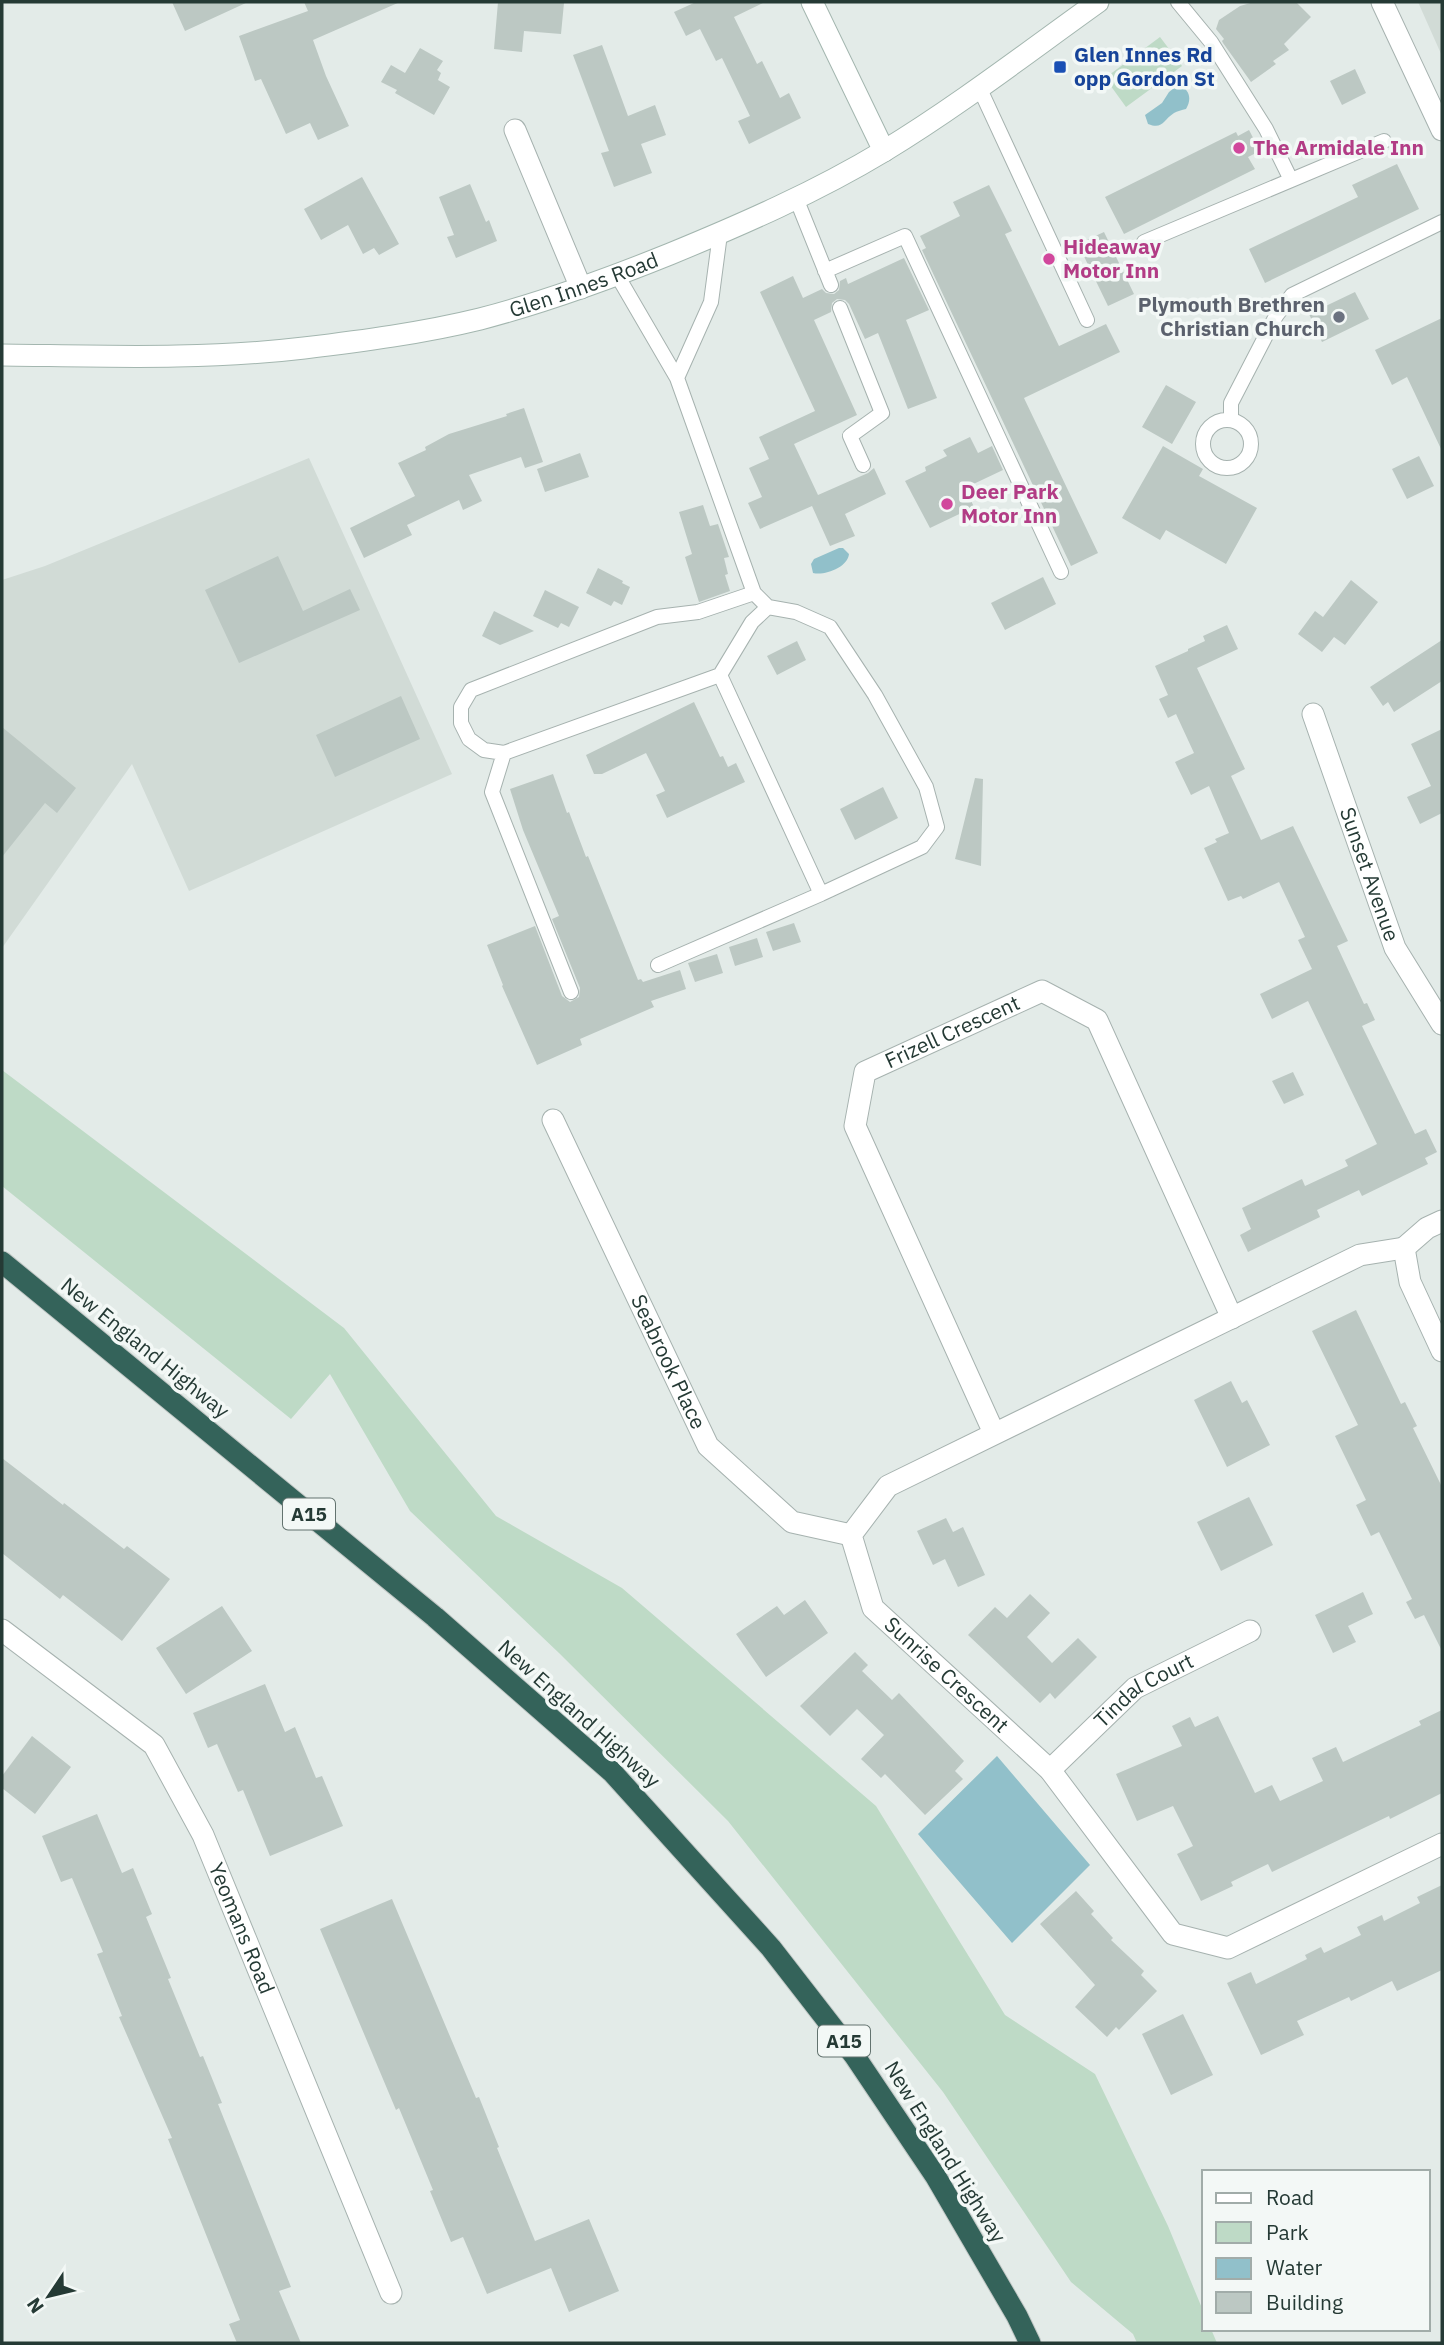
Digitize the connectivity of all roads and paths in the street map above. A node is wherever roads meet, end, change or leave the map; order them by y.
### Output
1 (812, 2) edge
2 (1098, 2) edge
3 (1178, 2) edge
4 (1382, 2) edge
5 (979, 87) junction
6 (515, 130) dead end
7 (1442, 130) edge
8 (1384, 141) dead end
9 (884, 150) junction
10 (1291, 180) junction
11 (796, 198) junction
12 (1442, 222) edge
13 (720, 234) junction
14 (1144, 242) dead end
15 (825, 271) junction
16 (617, 275) junction
17 (831, 285) dead end
18 (581, 288) junction
19 (840, 308) dead end
20 (1087, 320) dead end
21 (2, 355) edge
22 (677, 378) junction
23 (1231, 420) dead end
24 (863, 465) dead end
25 (1061, 572) dead end
26 (754, 593) junction
27 (768, 607) junction
28 (720, 675) junction
29 (1313, 714) dead end
30 (504, 753) junction
31 (821, 894) junction
32 (658, 965) dead end
33 (571, 992) dead end
34 (1442, 1024) edge
35 (553, 1120) dead end
36 (1442, 1221) edge
37 (1404, 1248) junction
38 (2, 1262) edge
39 (1232, 1318) junction
40 (1442, 1351) edge
41 (994, 1433) junction
42 (851, 1535) junction
43 (2, 1630) edge
44 (1250, 1631) dead end
45 (1051, 1769) junction
46 (1442, 1844) edge
47 (391, 2293) dead end
48 (1030, 2343) edge

1 - 9 street
2 - 5 street, Glen Innes Road
3 - 10 lane
4 - 7 street
5 - 9 street, Glen Innes Road
5 - 20 lane
6 - 18 street
8 - 10 lane
9 - 11 street, Glen Innes Road
10 - 14 lane
11 - 13 street, Glen Innes Road
11 - 15 lane
12 - 23 lane
13 - 16 street, Glen Innes Road
13 - 22 lane
15 - 17 lane
15 - 25 lane
16 - 18 street, Glen Innes Road
16 - 22 lane
18 - 21 street, Glen Innes Road
19 - 24 lane
22 - 26 lane
26 - 27 lane
26 - 30 lane
27 - 28 lane
27 - 31 lane
28 - 30 lane
28 - 31 lane
29 - 34 street, Sunset Avenue
30 - 33 lane
31 - 32 lane
35 - 42 street, Seabrook Place
36 - 37 street
37 - 39 street
37 - 40 street
38 - 48 highway, New England Highway / A15
39 - 41 street
39 - 41 street, Frizell Crescent
41 - 42 street
42 - 45 street, Sunrise Crescent
43 - 47 street, Yeomans Road
44 - 45 street, Tindal Court
45 - 46 street, Sunrise Crescent

